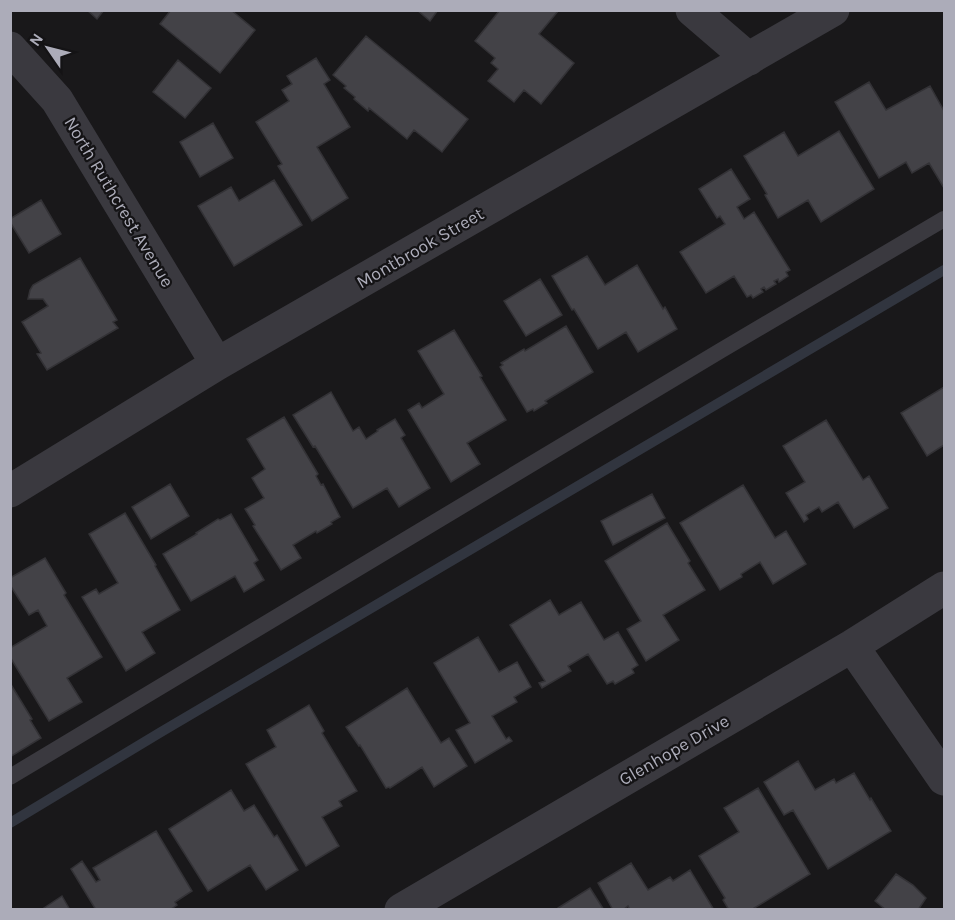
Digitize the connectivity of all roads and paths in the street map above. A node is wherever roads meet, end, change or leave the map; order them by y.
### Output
1 (692, 10) edge
2 (833, 10) edge
3 (10, 48) edge
4 (748, 60) junction
5 (945, 219) edge
6 (217, 364) junction
7 (10, 491) edge
8 (945, 588) edge
9 (852, 646) junction
10 (10, 777) edge
11 (945, 779) edge
12 (414, 906) edge

1 - 4 street
2 - 4 street, Montbrook Street
3 - 6 street, North Ruthcrest Avenue
4 - 6 street, Montbrook Street
5 - 10 lane
6 - 7 street, Montbrook Street
8 - 9 street, Glenhope Drive
9 - 11 street
9 - 12 street, Glenhope Drive

